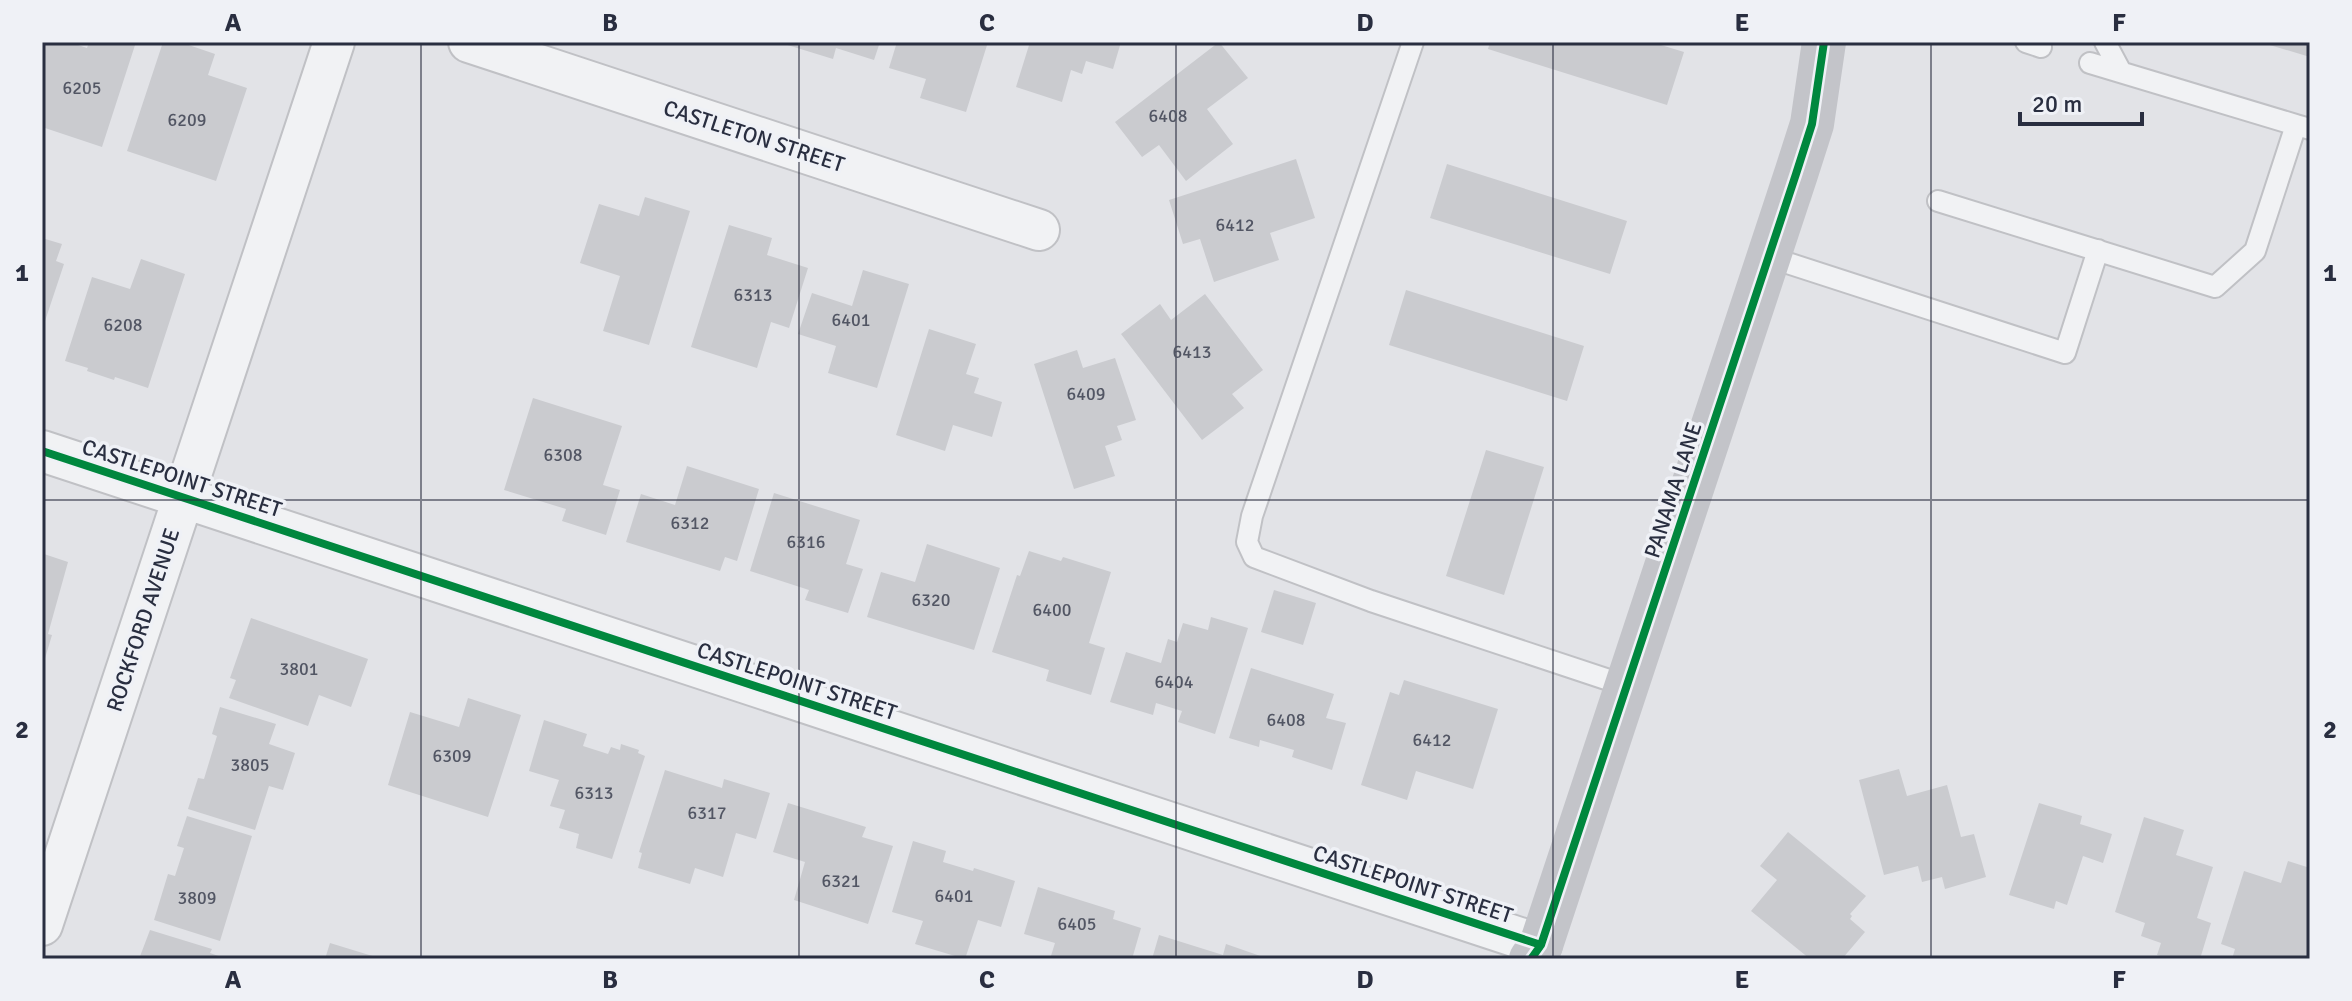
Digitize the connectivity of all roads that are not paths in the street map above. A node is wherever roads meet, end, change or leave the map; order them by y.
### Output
1 (334, 42) edge
2 (469, 42) edge
3 (1413, 42) edge
4 (2105, 42) edge
5 (1842, 49) edge
6 (2090, 63) dead end
7 (2121, 72) junction
8 (2303, 127) edge
9 (1938, 201) dead end
10 (1039, 230) dead end
11 (2098, 250) junction
12 (1769, 257) junction
13 (42, 451) edge
14 (183, 497) junction
15 (1627, 686) junction
16 (42, 925) edge
17 (1538, 954) edge

1 - 14 street, ROCKFORD AVENUE
2 - 10 street, CASTLETON STREET
3 - 15 lane
4 - 7 lane
5 - 12 main road, PANAMA LANE
6 - 7 lane
7 - 8 lane
8 - 11 lane
9 - 11 lane
11 - 12 lane
12 - 15 main road, PANAMA LANE
13 - 14 street, CASTLEPOINT STREET
14 - 16 street, ROCKFORD AVENUE
14 - 17 street, CASTLEPOINT STREET
15 - 17 main road, PANAMA LANE

